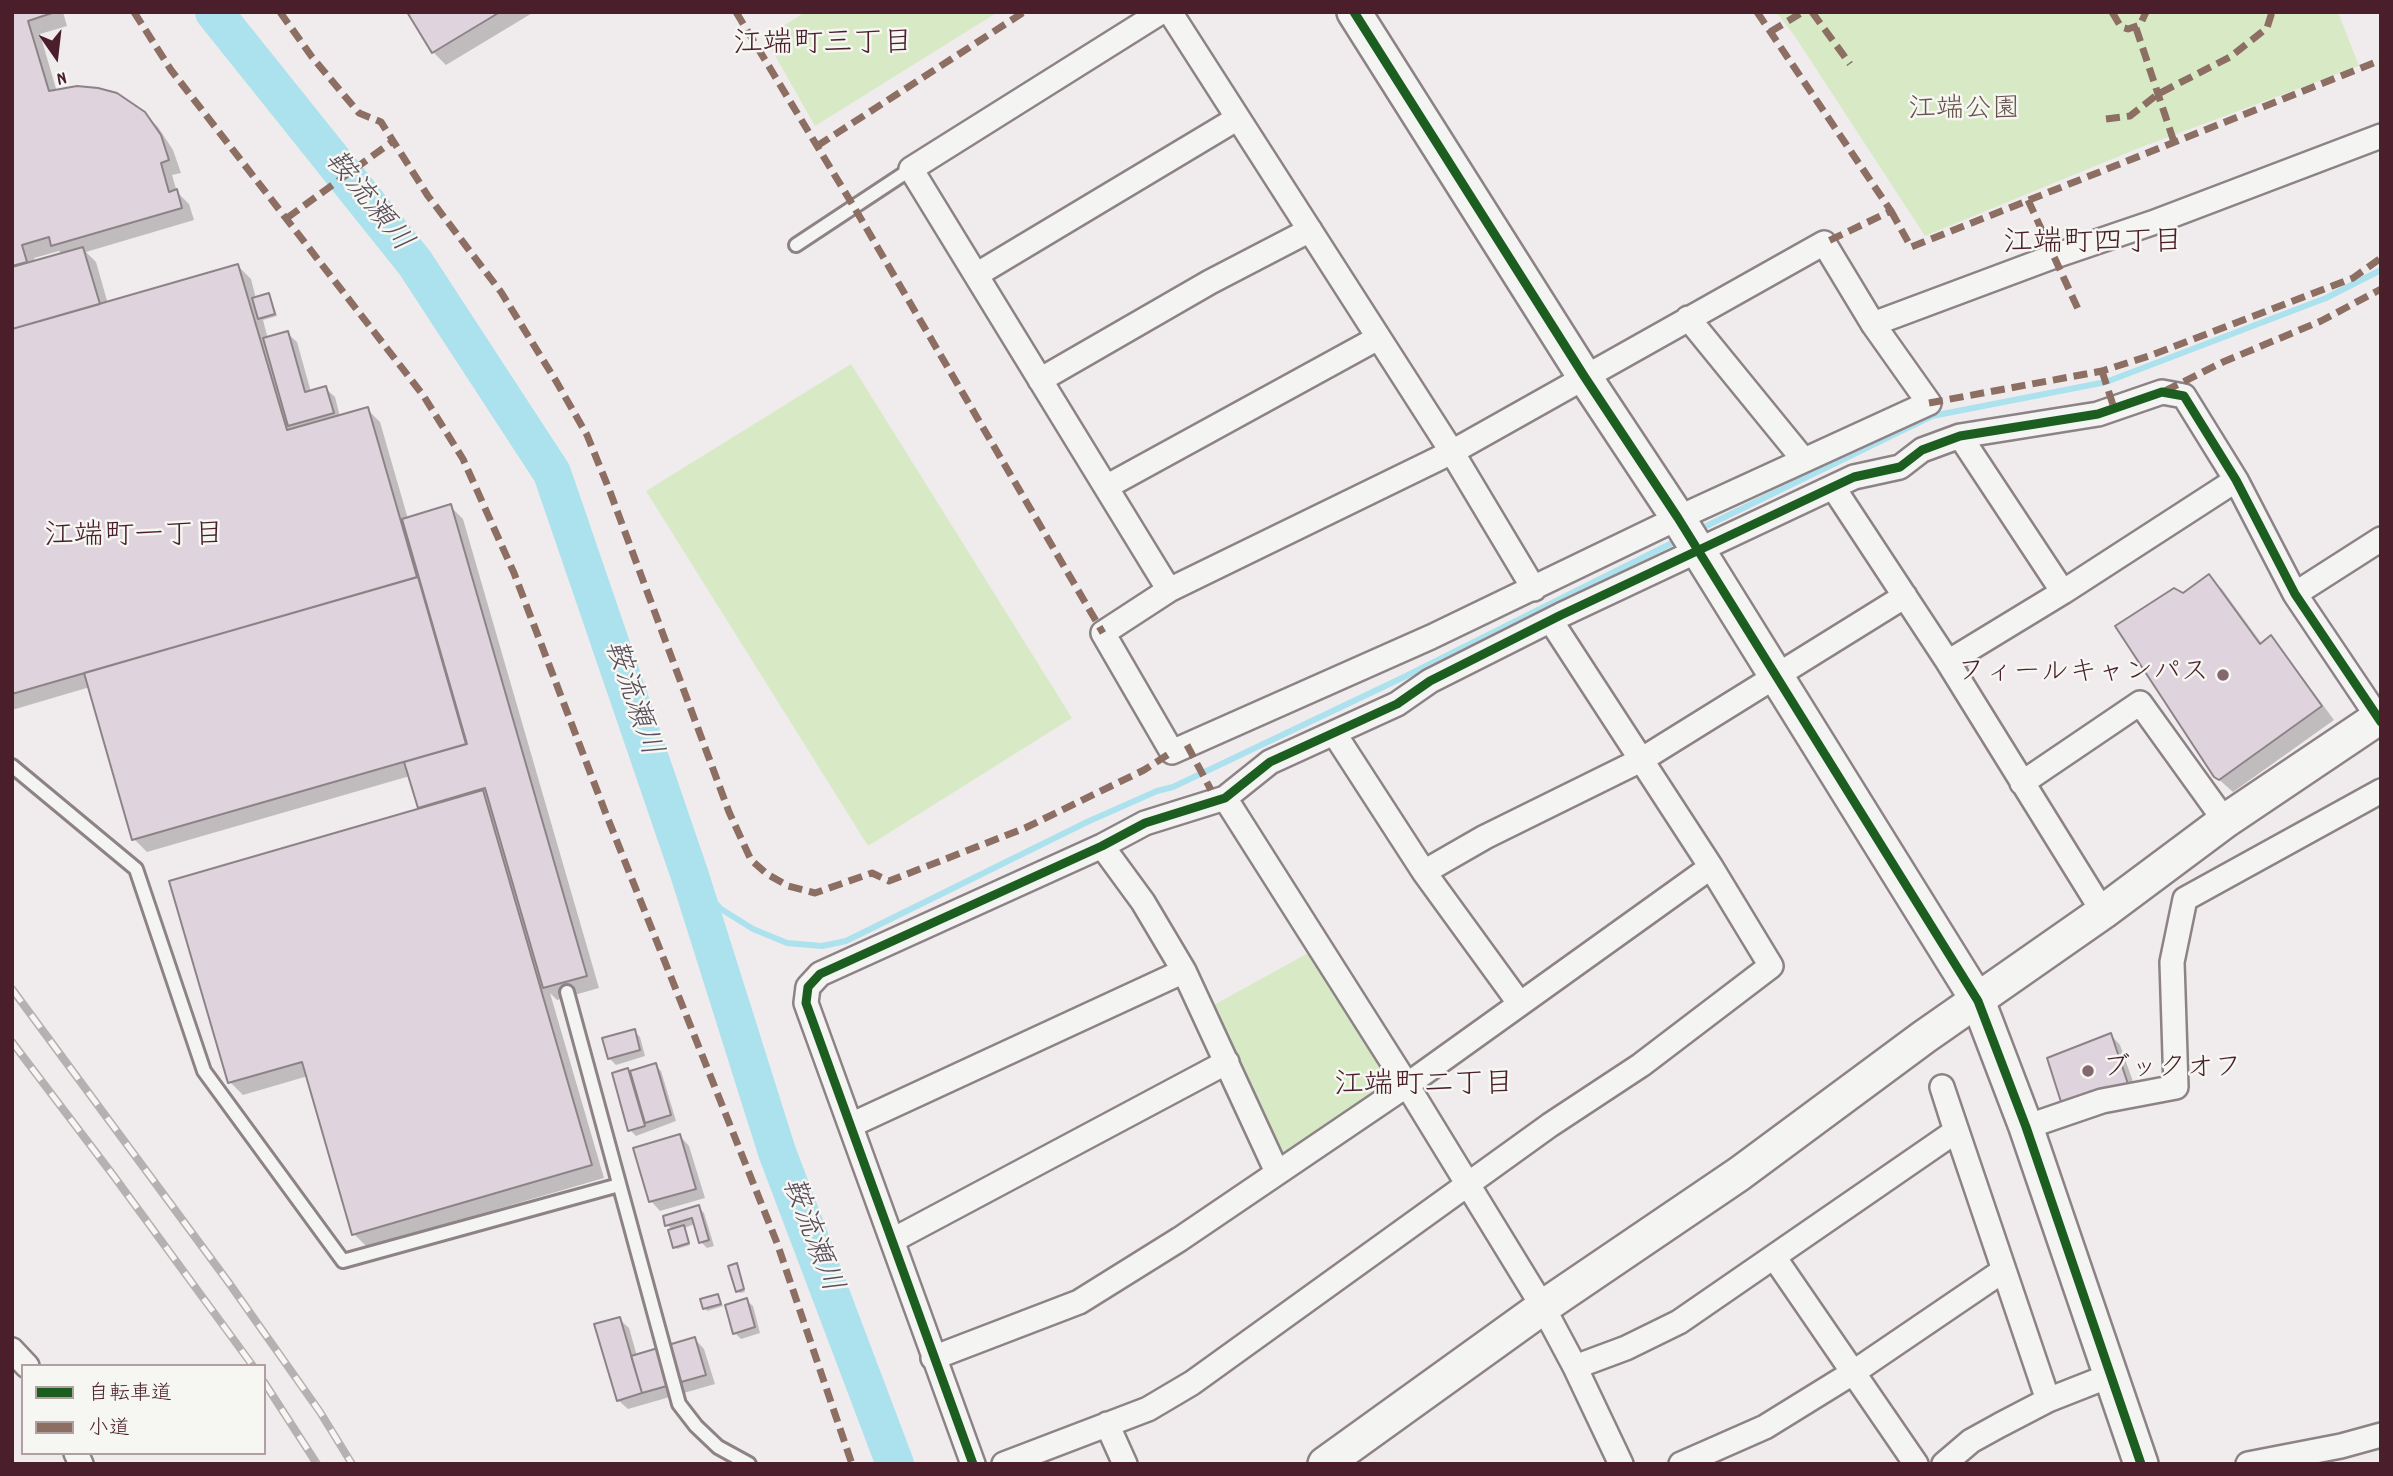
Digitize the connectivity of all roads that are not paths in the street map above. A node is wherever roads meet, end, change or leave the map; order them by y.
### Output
1 (1161, 12) edge
2 (1170, 12) edge
3 (1354, 12) edge
4 (1238, 118) junction
5 (2381, 136) edge
6 (911, 169) junction
7 (1310, 230) junction
8 (796, 245) dead end
9 (976, 275) junction
10 (1688, 318) junction
11 (1873, 324) junction
12 (1378, 338) junction
13 (1584, 376) junction
14 (1040, 380) junction
15 (1960, 436) junction
16 (1452, 452) junction
17 (1803, 459) junction
18 (2236, 480) junction
19 (1106, 486) junction
20 (1833, 486) junction
21 (1688, 535) junction
22 (2381, 539) edge
23 (1534, 589) junction
24 (1169, 590) junction
25 (2063, 593) junction
26 (2295, 594) junction
27 (1905, 596) junction
28 (1551, 621) junction
29 (1948, 662) junction
30 (1775, 676) junction
31 (2380, 719) edge
32 (1334, 733) junction
33 (1641, 760) junction
34 (12, 766) edge
35 (2022, 783) junction
36 (2381, 791) edge
37 (1225, 798) junction
38 (2225, 821) junction
39 (1101, 846) junction
40 (1711, 867) junction
41 (1424, 872) junction
42 (2103, 912) junction
43 (1184, 971) junction
44 (567, 992) dead end
45 (1978, 1001) junction
46 (1520, 1004) junction
47 (1227, 1062) junction
48 (1407, 1084) junction
49 (851, 1125) junction
50 (2026, 1127) junction
51 (1277, 1172) junction
52 (1467, 1184) junction
53 (619, 1185) junction
54 (893, 1240) junction
55 (1774, 1256) junction
56 (2004, 1270) junction
57 (1543, 1307) junction
58 (12, 1350) edge
59 (933, 1358) junction
60 (25, 1364) edge
61 (1575, 1367) junction
62 (1854, 1373) junction
63 (2109, 1376) junction
64 (2048, 1400) junction
65 (1107, 1424) junction
66 (2381, 1435) edge
67 (749, 1464) edge
68 (973, 1464) edge
69 (1004, 1464) edge
70 (1125, 1464) edge
71 (1325, 1464) edge
72 (1621, 1464) edge
73 (1681, 1464) edge
74 (1916, 1464) edge
75 (1944, 1464) edge
76 (2141, 1464) edge
77 (2248, 1464) edge

1 - 6 street
2 - 4 street
3 - 13 street
4 - 7 street
4 - 9 street
5 - 11 street
6 - 8 lane
6 - 9 street
7 - 12 street
7 - 14 street
9 - 14 street
10 - 11 street
10 - 13 street
10 - 17 street
11 - 17 street
12 - 16 street
12 - 19 street
13 - 16 street
13 - 21 street
14 - 19 street
15 - 18 street
15 - 20 street
15 - 25 street
16 - 23 street
16 - 24 street
17 - 21 street
18 - 25 street
18 - 26 street
19 - 24 street
20 - 21 street
20 - 27 street
21 - 23 street
21 - 28 street
21 - 30 street
22 - 26 street
23 - 24 street
25 - 29 street
26 - 31 street
27 - 29 street
27 - 30 street
28 - 32 street
28 - 33 street
29 - 35 street
30 - 33 street
30 - 45 street
31 - 38 street
32 - 37 street
32 - 41 street
33 - 40 street
33 - 41 street
34 - 53 lane
35 - 38 street
35 - 42 street
36 - 50 street
37 - 39 street
37 - 48 street
38 - 42 street
39 - 43 street
39 - 49 street
40 - 46 street
40 - 52 street
41 - 46 street
42 - 45 street
43 - 47 street
43 - 49 street
44 - 53 lane
45 - 50 street
45 - 57 street
46 - 48 street
47 - 51 street
47 - 54 street
48 - 51 street
48 - 52 street
49 - 54 street
50 - 63 street
51 - 59 street
52 - 57 street
52 - 65 street
53 - 67 lane
54 - 59 street
55 - 56 street
55 - 61 street
55 - 62 street
56 - 62 street
56 - 64 street
57 - 61 street
57 - 71 street
58 - 60 street
59 - 68 street
61 - 72 street
62 - 73 street
62 - 74 street
63 - 64 street
63 - 76 street
64 - 75 street
65 - 69 street
65 - 70 street
66 - 77 street

